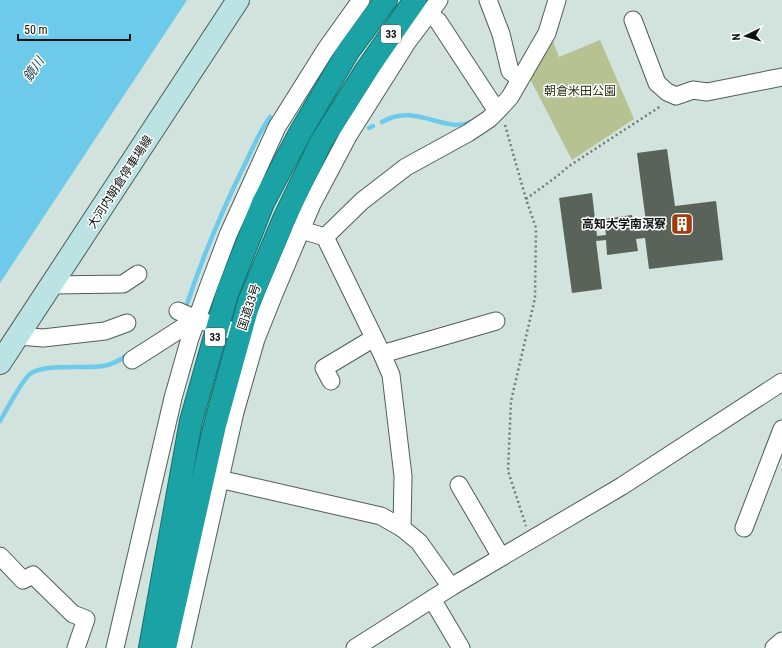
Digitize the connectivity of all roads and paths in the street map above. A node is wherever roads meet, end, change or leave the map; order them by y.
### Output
1 (238, 0) edge
2 (361, 0) edge
3 (386, 0) edge
4 (439, 0) edge
5 (488, 0) edge
6 (558, 0) edge
7 (422, 7) edge
8 (633, 20) dead end
9 (517, 76) junction
10 (782, 77) edge
11 (676, 96) junction
12 (496, 107) junction
13 (526, 199) junction
14 (301, 230) junction
15 (325, 237) junction
16 (138, 274) dead end
17 (52, 285) junction
18 (178, 311) dead end
19 (196, 319) junction
20 (496, 321) dead end
21 (128, 323) dead end
22 (218, 327) junction
23 (19, 336) junction
24 (248, 336) junction
25 (374, 338) junction
26 (382, 354) junction
27 (132, 360) dead end
28 (0, 363) edge
29 (324, 368) dead end
30 (782, 382) edge
31 (782, 429) edge
32 (219, 479) junction
33 (459, 485) dead end
34 (402, 528) junction
35 (744, 528) dead end
36 (531, 540) junction
37 (0, 556) edge
38 (501, 557) junction
39 (451, 587) junction
40 (432, 599) junction
41 (782, 641) edge
42 (76, 648) edge
43 (115, 648) edge
44 (150, 648) edge
45 (165, 648) edge
46 (182, 648) edge
47 (354, 648) edge
48 (461, 648) edge
49 (774, 648) edge

1 - 17 main road, 大河内朝倉停車場線
2 - 19 street
3 - 22 highway, 国道33号 / 33
4 - 7 street
5 - 9 street
6 - 9 street
7 - 12 street
7 - 14 street
7 - 24 highway, 国道33号 / 33
8 - 11 street
9 - 12 street
10 - 11 street
11 - 13 path
12 - 13 path
12 - 15 street
13 - 36 path
14 - 15 street
14 - 24 street
15 - 25 street
16 - 17 street
17 - 23 main road, 大河内朝倉停車場線
18 - 19 street
19 - 22 street
19 - 27 street
19 - 43 street
20 - 26 street
21 - 23 street
22 - 24 street
22 - 44 highway, 国道33号 / 33
23 - 28 main road, 大河内朝倉停車場線
24 - 32 street
24 - 45 highway, 国道33号 / 33
25 - 26 street
25 - 29 street
26 - 34 street
30 - 36 street
31 - 35 street
32 - 34 street
32 - 46 street
33 - 38 street
34 - 39 street
36 - 38 street
37 - 42 street
38 - 39 street
39 - 40 street
40 - 47 street
40 - 48 street
41 - 49 street

